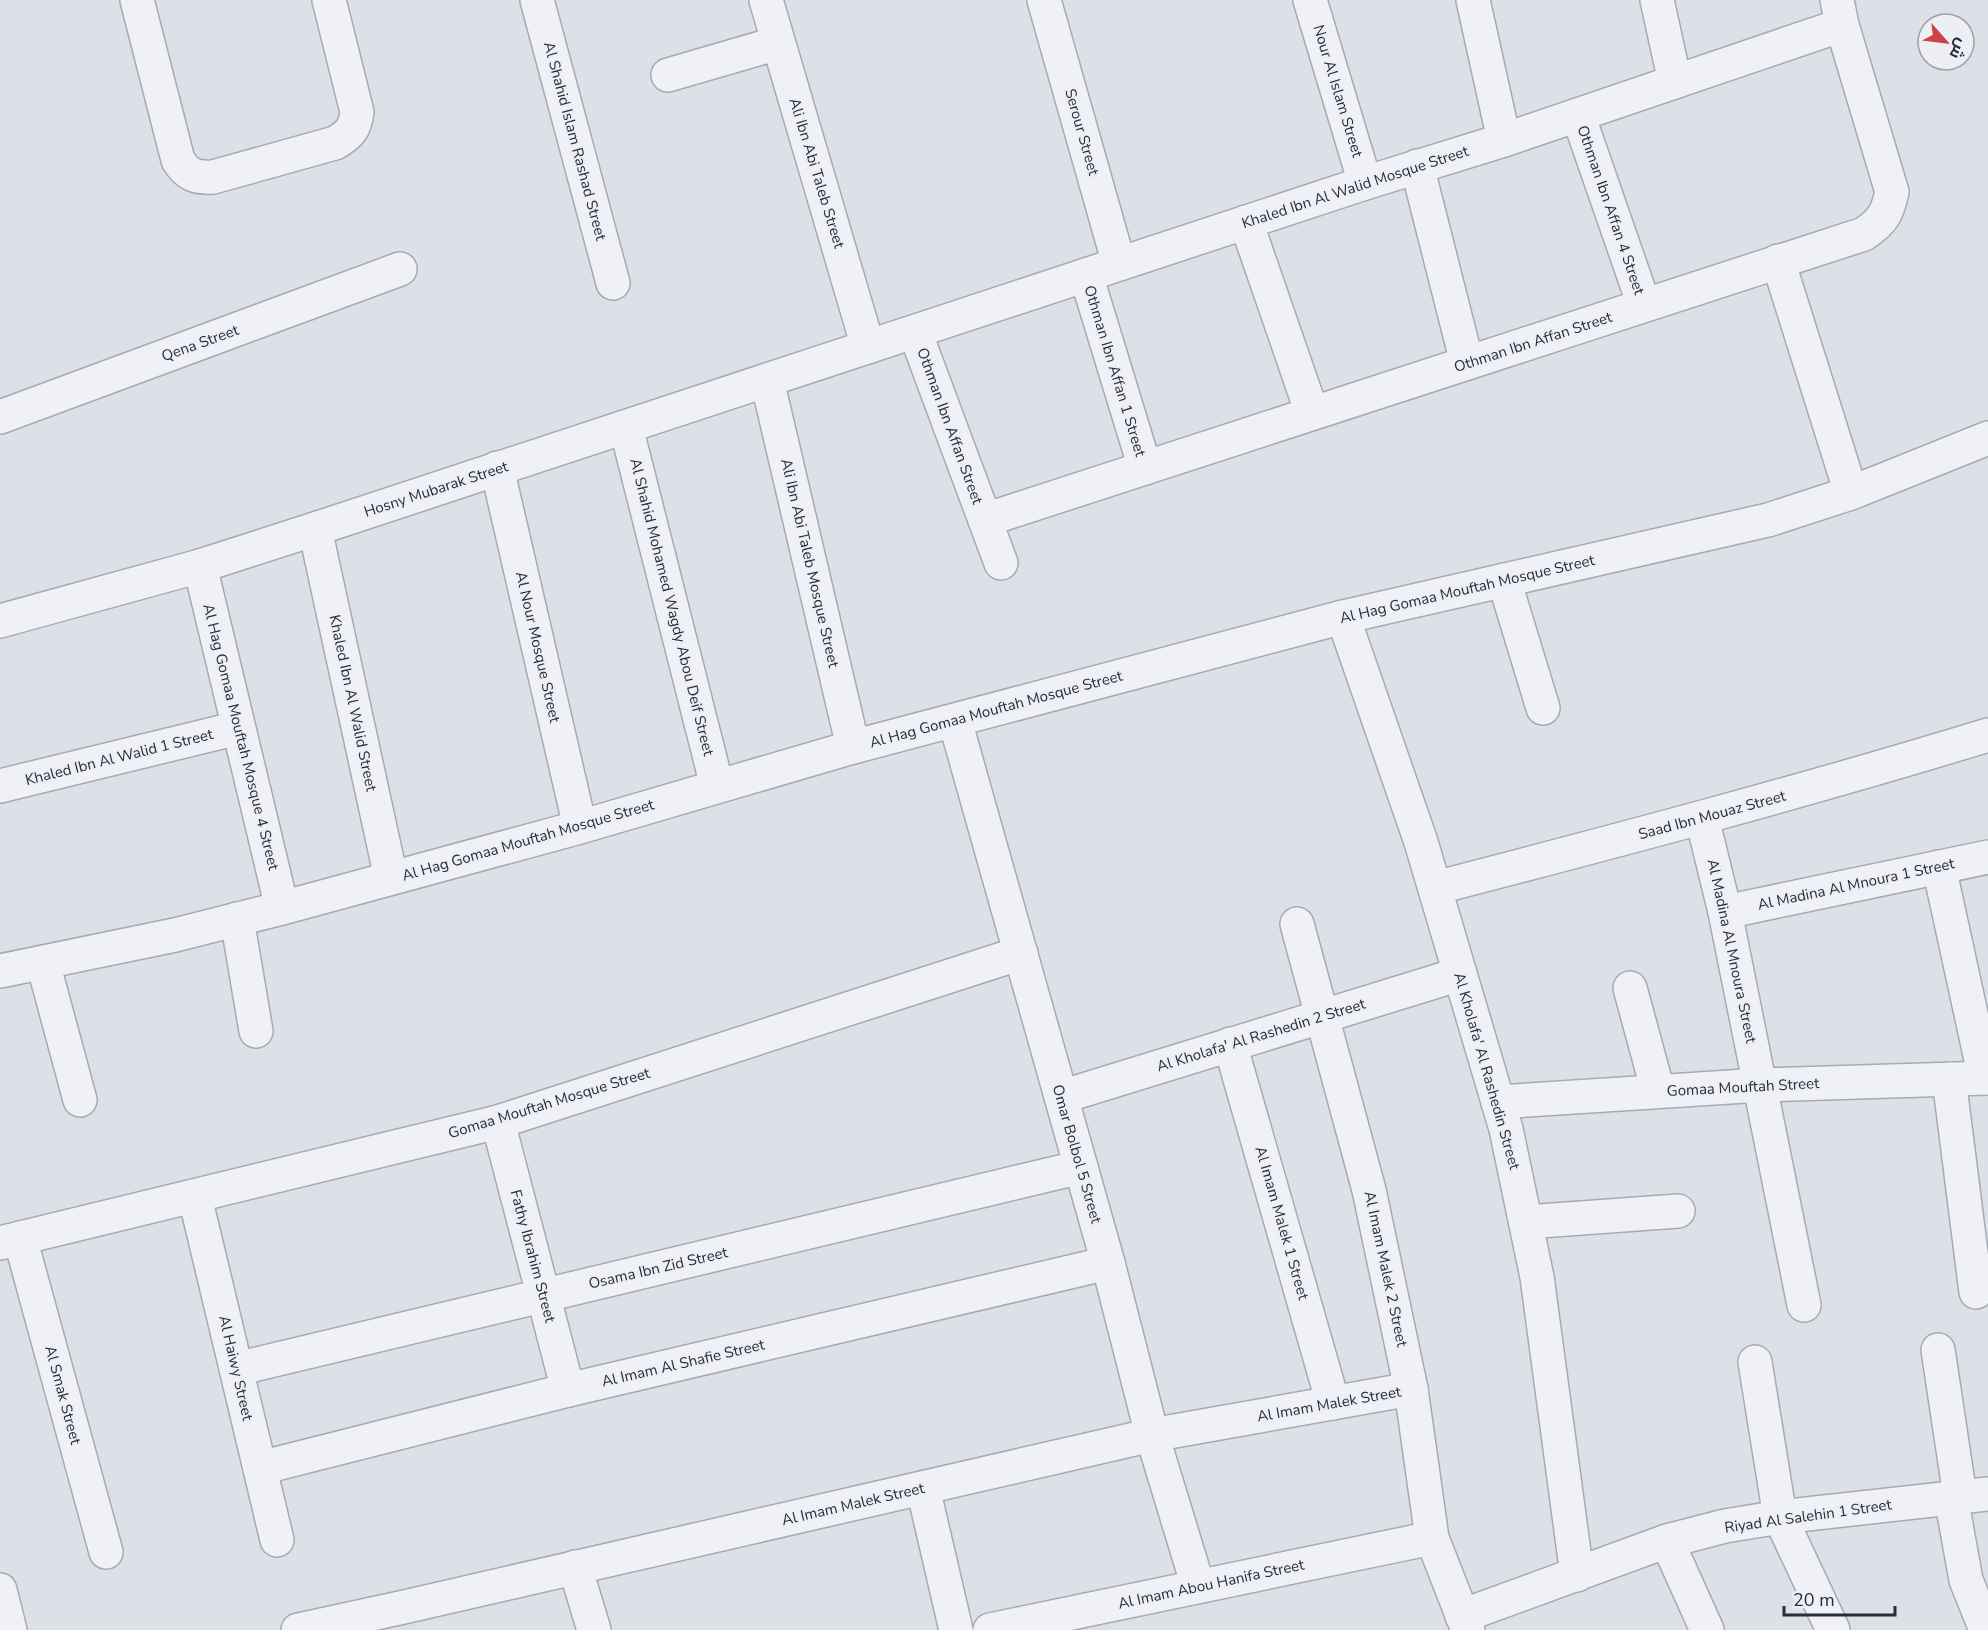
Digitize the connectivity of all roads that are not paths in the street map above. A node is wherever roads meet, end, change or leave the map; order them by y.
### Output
1 (137, 0) edge
2 (329, 0) edge
3 (537, 0) edge
4 (766, 0) edge
5 (1044, 0) edge
6 (1310, 0) edge
7 (1473, 0) edge
8 (1657, 0) edge
9 (1840, 12) edge
10 (778, 44) junction
11 (668, 75) dead end
12 (1675, 82) junction
13 (1578, 115) junction
14 (1504, 140) junction
15 (1417, 166) junction
16 (1365, 183) junction
17 (1246, 222) junction
18 (1778, 261) junction
19 (1119, 264) junction
20 (400, 269) dead end
21 (1086, 275) junction
22 (613, 283) dead end
23 (1644, 305) junction
24 (915, 332) junction
25 (868, 346) junction
26 (1467, 363) junction
27 (767, 380) junction
28 (1312, 413) junction
29 (0, 417) edge
30 (626, 427) junction
31 (1988, 438) edge
32 (497, 468) junction
33 (1145, 468) junction
34 (1851, 493) junction
35 (985, 520) junction
36 (315, 529) junction
37 (1001, 563) dead end
38 (200, 566) junction
39 (1504, 580) junction
40 (1343, 617) junction
41 (0, 621) edge
42 (1544, 708) dead end
43 (955, 721) junction
44 (238, 728) junction
45 (1988, 735) edge
46 (853, 747) junction
47 (0, 786) edge
48 (717, 786) junction
49 (1702, 818) junction
50 (580, 826) junction
51 (1988, 857) edge
52 (1939, 867) junction
53 (391, 878) junction
54 (1435, 888) junction
55 (282, 908) junction
56 (1725, 912) junction
57 (237, 919) junction
58 (1297, 924) dead end
59 (1021, 953) junction
60 (43, 963) junction
61 (0, 971) edge
62 (1460, 974) junction
63 (1630, 988) dead end
64 (1322, 1016) junction
65 (256, 1031) dead end
66 (1230, 1044) junction
67 (1987, 1078) edge
68 (1949, 1079) junction
69 (1761, 1085) junction
70 (1658, 1091) junction
71 (1061, 1097) junction
72 (80, 1100) dead end
73 (1498, 1102) junction
74 (498, 1122) junction
75 (1081, 1167) junction
76 (195, 1197) junction
77 (1678, 1211) dead end
78 (1526, 1222) junction
79 (10, 1240) edge
80 (1108, 1263) junction
81 (1976, 1292) dead end
82 (544, 1295) junction
83 (1804, 1305) dead end
84 (1938, 1350) dead end
85 (1755, 1362) dead end
86 (236, 1369) junction
87 (1411, 1389) junction
88 (568, 1390) junction
89 (1334, 1403) junction
90 (1152, 1435) junction
91 (260, 1468) junction
92 (923, 1488) junction
93 (1966, 1496) edge
94 (1780, 1517) junction
95 (1432, 1538) junction
96 (277, 1540) dead end
97 (1667, 1541) junction
98 (106, 1552) dead end
99 (575, 1567) junction
100 (1577, 1575) junction
101 (1198, 1586) junction
102 (0, 1590) edge
103 (407, 1619) edge
104 (1465, 1623) edge
105 (10, 1630) edge
106 (298, 1630) edge
107 (594, 1630) edge
108 (956, 1630) edge
109 (990, 1630) edge
110 (1707, 1630) edge
111 (1833, 1630) edge
112 (1986, 1630) edge

1 - 2 street
3 - 22 street, Al Shahid Islam Rashad Street
4 - 10 street, Ali Ibn Abi Taleb Street
5 - 19 street, Serour Street
6 - 16 street, Nour Al Islam Street
7 - 14 street
8 - 12 street
9 - 12 street, Khaled Ibn Al Walid Mosque Street
9 - 18 street, Othman Ibn Affan Street
10 - 11 street
10 - 25 street, Ali Ibn Abi Taleb Street
12 - 13 street, Khaled Ibn Al Walid Mosque Street
13 - 14 street, Khaled Ibn Al Walid Mosque Street
13 - 23 street, Othman Ibn Affan 4 Street
14 - 15 street, Khaled Ibn Al Walid Mosque Street
15 - 16 street, Khaled Ibn Al Walid Mosque Street
15 - 26 street
16 - 17 street, Khaled Ibn Al Walid Mosque Street
17 - 19 street, Khaled Ibn Al Walid Mosque Street
17 - 28 street
18 - 23 street, Othman Ibn Affan Street
18 - 34 street
19 - 21 street, Khaled Ibn Al Walid Mosque Street
20 - 29 street, Qena Street
21 - 24 street, Khaled Ibn Al Walid Mosque Street
21 - 33 street, Othman Ibn Affan 1 Street
23 - 26 street, Othman Ibn Affan Street
24 - 25 street, Khaled Ibn Al Walid Mosque Street
24 - 35 street, Othman Ibn Affan Street
25 - 27 street, Hosny Mubarak Street
26 - 28 street, Othman Ibn Affan Street
27 - 30 street, Hosny Mubarak Street
27 - 46 street, Ali Ibn Abi Taleb Mosque Street
28 - 33 street, Othman Ibn Affan Street
30 - 32 street, Hosny Mubarak Street
30 - 48 street, Al Shahid Mohamed Wagdy Abou Deif Street
31 - 34 street, Al Hag Gomaa Mouftah Mosque Street
32 - 36 street, Hosny Mubarak Street
32 - 50 street, Al Nour Mosque Street
33 - 35 street, Othman Ibn Affan Street
34 - 39 street, Al Hag Gomaa Mouftah Mosque Street
35 - 37 street, Othman Ibn Affan Street
36 - 38 street, Hosny Mubarak Street
36 - 53 street, Khaled Ibn Al Walid Street
38 - 41 street, Hosny Mubarak Street
38 - 44 street, Al Hag Gomaa Mouftah Mosque 4 Street
39 - 40 street, Al Hag Gomaa Mouftah Mosque Street
39 - 42 street
40 - 43 street, Al Hag Gomaa Mouftah Mosque Street
40 - 54 street, Al Kholafa' Al Rashedin Street
43 - 46 street, Al Hag Gomaa Mouftah Mosque Street
43 - 59 street, Omar Bolbol 5 Street
44 - 47 street, Khaled Ibn Al Walid 1 Street
44 - 55 street, Al Hag Gomaa Mouftah Mosque 4 Street
45 - 49 street, Saad Ibn Mouaz Street
46 - 48 street, Al Hag Gomaa Mouftah Mosque Street
48 - 50 street, Al Hag Gomaa Mouftah Mosque Street
49 - 54 street, Saad Ibn Mouaz Street
49 - 56 street, Al Madina Al Mnoura Street
50 - 53 street, Al Hag Gomaa Mouftah Mosque Street
51 - 52 street, Al Madina Al Mnoura 1 Street
52 - 56 street, Al Madina Al Mnoura 1 Street
52 - 67 street
53 - 55 street, Al Hag Gomaa Mouftah Mosque Street
54 - 62 street, Al Kholafa' Al Rashedin Street
55 - 57 street, Al Hag Gomaa Mouftah Mosque Street
56 - 69 street, Al Madina Al Mnoura Street
57 - 60 street, Al Hag Gomaa Mouftah Mosque Street
57 - 65 street
58 - 64 street, Al Imam Malek 2 Street
59 - 71 street, Omar Bolbol 5 Street
59 - 74 street, Gomaa Mouftah Mosque Street
60 - 61 street, Al Hag Gomaa Mouftah Mosque Street
60 - 72 street
62 - 64 street, Al Kholafa' Al Rashedin 2 Street
62 - 73 street, Al Kholafa' Al Rashedin Street
63 - 70 street
64 - 66 street, Al Kholafa' Al Rashedin 2 Street
64 - 87 street, Al Imam Malek 2 Street
66 - 71 street, Al Kholafa' Al Rashedin 2 Street
66 - 89 street, Al Imam Malek 1 Street
67 - 68 street, Gomaa Mouftah Street
68 - 69 street, Gomaa Mouftah Street
68 - 81 street
69 - 70 street, Gomaa Mouftah Street
69 - 83 street, Al Madina Al Mnoura Street
70 - 73 street, Gomaa Mouftah Street
71 - 75 street, Omar Bolbol 5 Street
73 - 78 street, Al Kholafa' Al Rashedin Street
74 - 76 street, Gomaa Mouftah Mosque Street
74 - 82 street, Fathy Ibrahim Street
75 - 80 street, Omar Bolbol 5 Street
75 - 82 street, Osama Ibn Zid Street
76 - 79 street, Gomaa Mouftah Mosque Street
76 - 86 street, Al Haiwy Street
77 - 78 street
78 - 100 street, Al Kholafa' Al Rashedin Street
79 - 98 street, Al Smak Street
80 - 88 street, Al Imam Al Shafie Street
80 - 90 street, Omar Bolbol 5 Street
82 - 86 street, Osama Ibn Zid Street
82 - 88 street, Fathy Ibrahim Street
84 - 93 street
85 - 94 street
86 - 91 street, Al Haiwy Street
87 - 89 street, Al Imam Malek Street
87 - 95 street, Al Imam Malek 2 Street
88 - 91 street, Al Imam Al Shafie Street
89 - 90 street, Al Imam Malek Street
90 - 92 street, Al Imam Malek Street
90 - 101 street, Omar Bolbol 5 Street
91 - 96 street, Al Haiwy Street
92 - 99 street, Al Imam Malek Street
92 - 108 street
93 - 94 street, Riyad Al Salehin 1 Street
93 - 112 street
94 - 97 street, Riyad Al Salehin 1 Street
94 - 111 street
95 - 101 street, Al Imam Abou Hanifa Street
95 - 104 street, Al Imam Malek 2 Street
97 - 100 street, Riyad Al Salehin 1 Street
97 - 110 street
99 - 103 street, Al Imam Malek Street
99 - 107 street
100 - 104 street, Riyad Al Salehin 1 Street
101 - 109 street, Al Imam Abou Hanifa Street
102 - 105 street
103 - 106 street, Al Imam Malek Street

